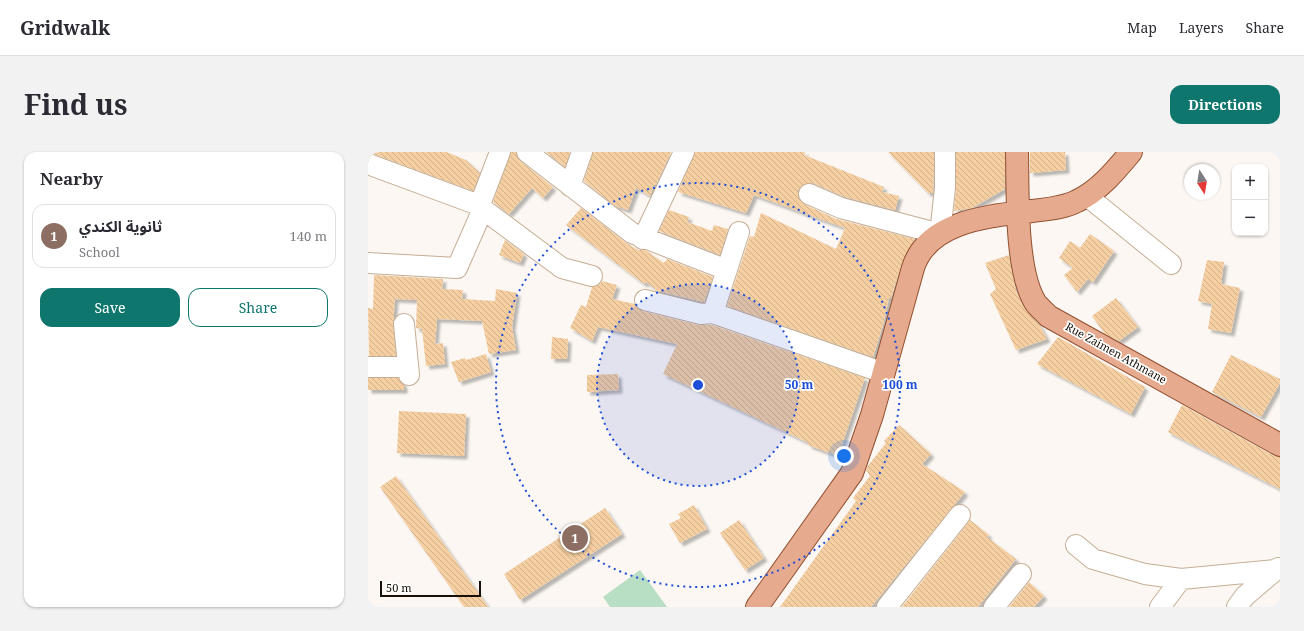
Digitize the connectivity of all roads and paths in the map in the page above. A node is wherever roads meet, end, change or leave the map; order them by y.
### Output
1 (500, 152) edge
2 (527, 152) edge
3 (582, 152) edge
4 (684, 152) edge
5 (945, 152) edge
6 (1017, 152) edge
7 (1131, 152) edge
8 (368, 164) edge
9 (570, 186) junction
10 (809, 194) dead end
11 (1087, 196) junction
12 (481, 208) junction
13 (1019, 213) junction
14 (738, 232) dead end
15 (940, 234) junction
16 (643, 239) junction
17 (368, 263) edge
18 (1171, 264) dead end
19 (727, 270) junction
20 (592, 276) dead end
21 (645, 300) dead end
22 (713, 314) junction
23 (404, 324) dead end
24 (368, 367) edge
25 (884, 373) junction
26 (1280, 445) edge
27 (960, 515) dead end
28 (1076, 545) dead end
29 (1278, 568) edge
30 (1021, 574) dead end
31 (1181, 579) junction
32 (760, 606) edge
33 (887, 607) edge
34 (994, 607) edge
35 (1160, 607) edge
36 (1237, 607) edge

1 - 12 street
2 - 9 street
3 - 9 street
4 - 16 street
5 - 15 street
6 - 13 main road, Rue Zaimen Athmane
7 - 11 main road
8 - 12 street
9 - 16 street
10 - 15 street
11 - 13 main road
11 - 18 street
12 - 17 street
12 - 20 street
13 - 15 main road
13 - 26 main road, Rue Zaimen Athmane
14 - 19 street
15 - 25 main road
16 - 19 street
19 - 22 street
21 - 22 street
22 - 25 street
23 - 24 street
25 - 32 main road
27 - 33 street
28 - 31 street
29 - 31 street
29 - 36 street
30 - 34 street
31 - 35 street

